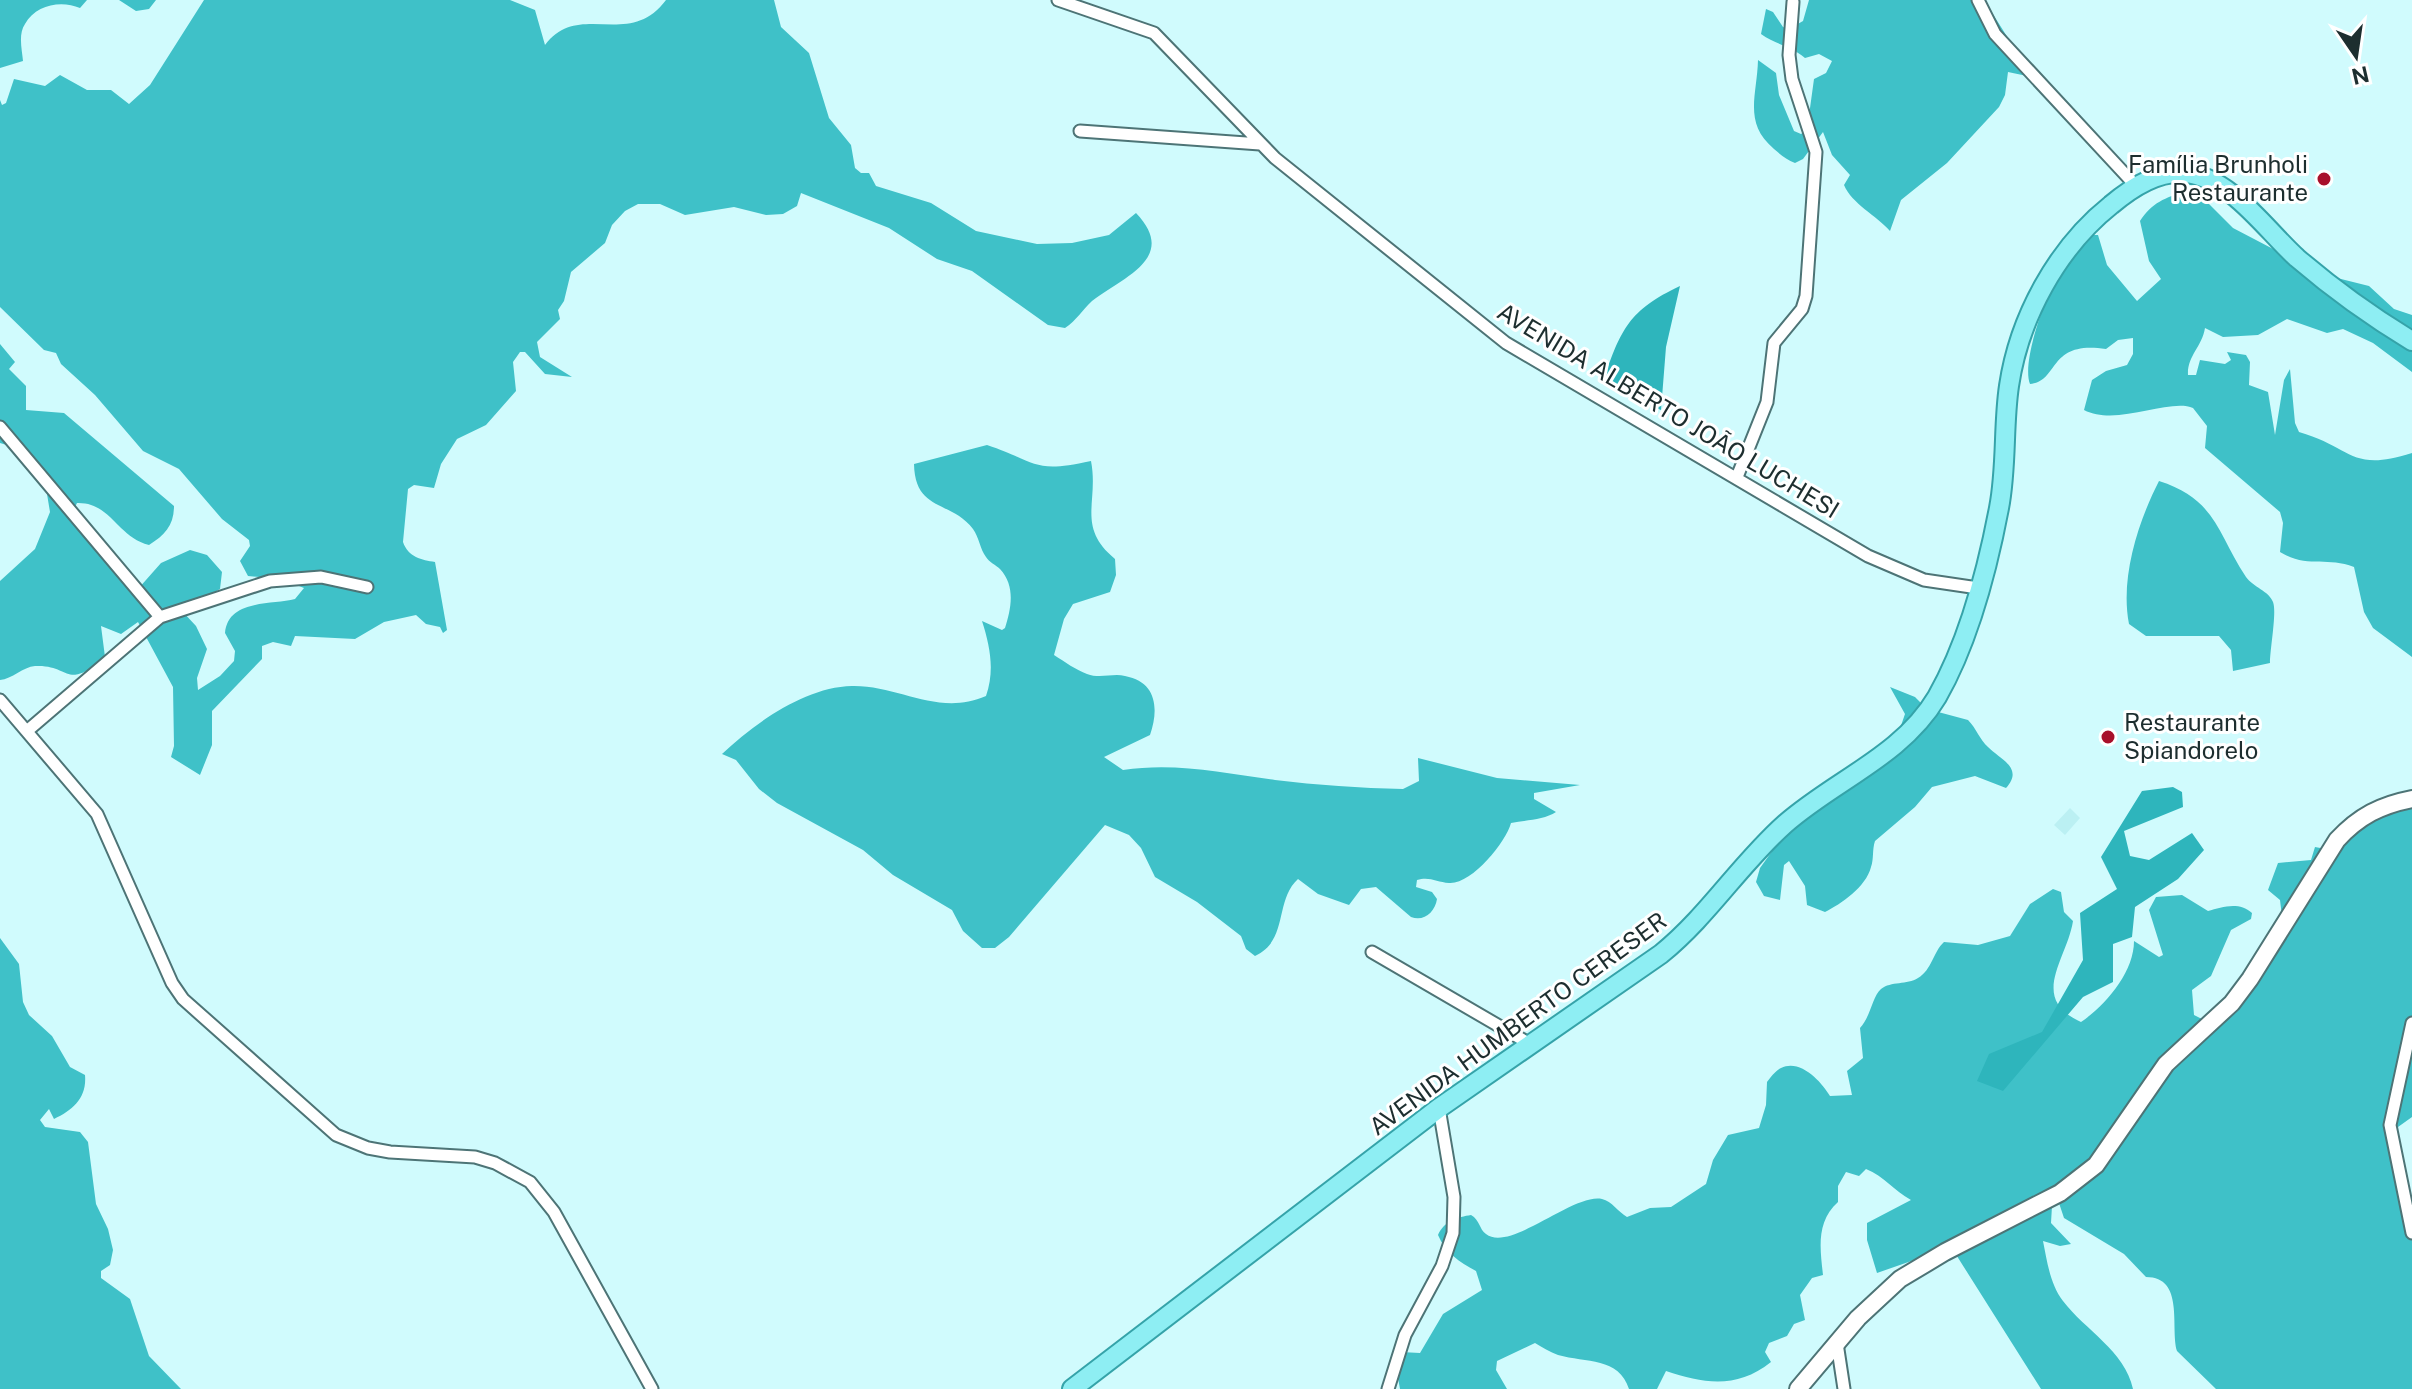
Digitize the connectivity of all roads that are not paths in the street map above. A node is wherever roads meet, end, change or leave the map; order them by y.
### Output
1 (1058, 0) edge
2 (1978, 0) edge
3 (1793, 2) dead end
4 (1080, 131) dead end
5 (1260, 144) junction
6 (2136, 186) junction
7 (2412, 341) edge
8 (0, 427) edge
9 (1737, 477) junction
10 (367, 587) dead end
11 (1978, 588) junction
12 (160, 617) junction
13 (0, 700) edge
14 (27, 731) junction
15 (2412, 799) edge
16 (1372, 952) dead end
17 (2412, 1023) edge
18 (1530, 1044) junction
19 (1439, 1108) junction
20 (2412, 1233) edge
21 (1837, 1343) junction
22 (652, 1389) edge
23 (1072, 1389) edge
24 (1388, 1389) edge
25 (1798, 1389) edge
26 (1844, 1389) edge

1 - 5 street, AVENIDA ALBERTO JOÃO LUCHESI
2 - 6 street
3 - 9 street
4 - 5 street
5 - 9 street, AVENIDA ALBERTO JOÃO LUCHESI
6 - 7 main road, AVENIDA HUMBERTO CERESER
6 - 11 main road, AVENIDA HUMBERTO CERESER
8 - 12 street
9 - 11 street, AVENIDA ALBERTO JOÃO LUCHESI
10 - 12 street
11 - 18 main road, AVENIDA HUMBERTO CERESER
12 - 14 street
13 - 14 street
14 - 22 street
15 - 21 street
16 - 18 street
17 - 20 street
18 - 19 main road, AVENIDA HUMBERTO CERESER
19 - 23 main road, AVENIDA HUMBERTO CERESER
19 - 24 street
21 - 25 street
21 - 26 street

